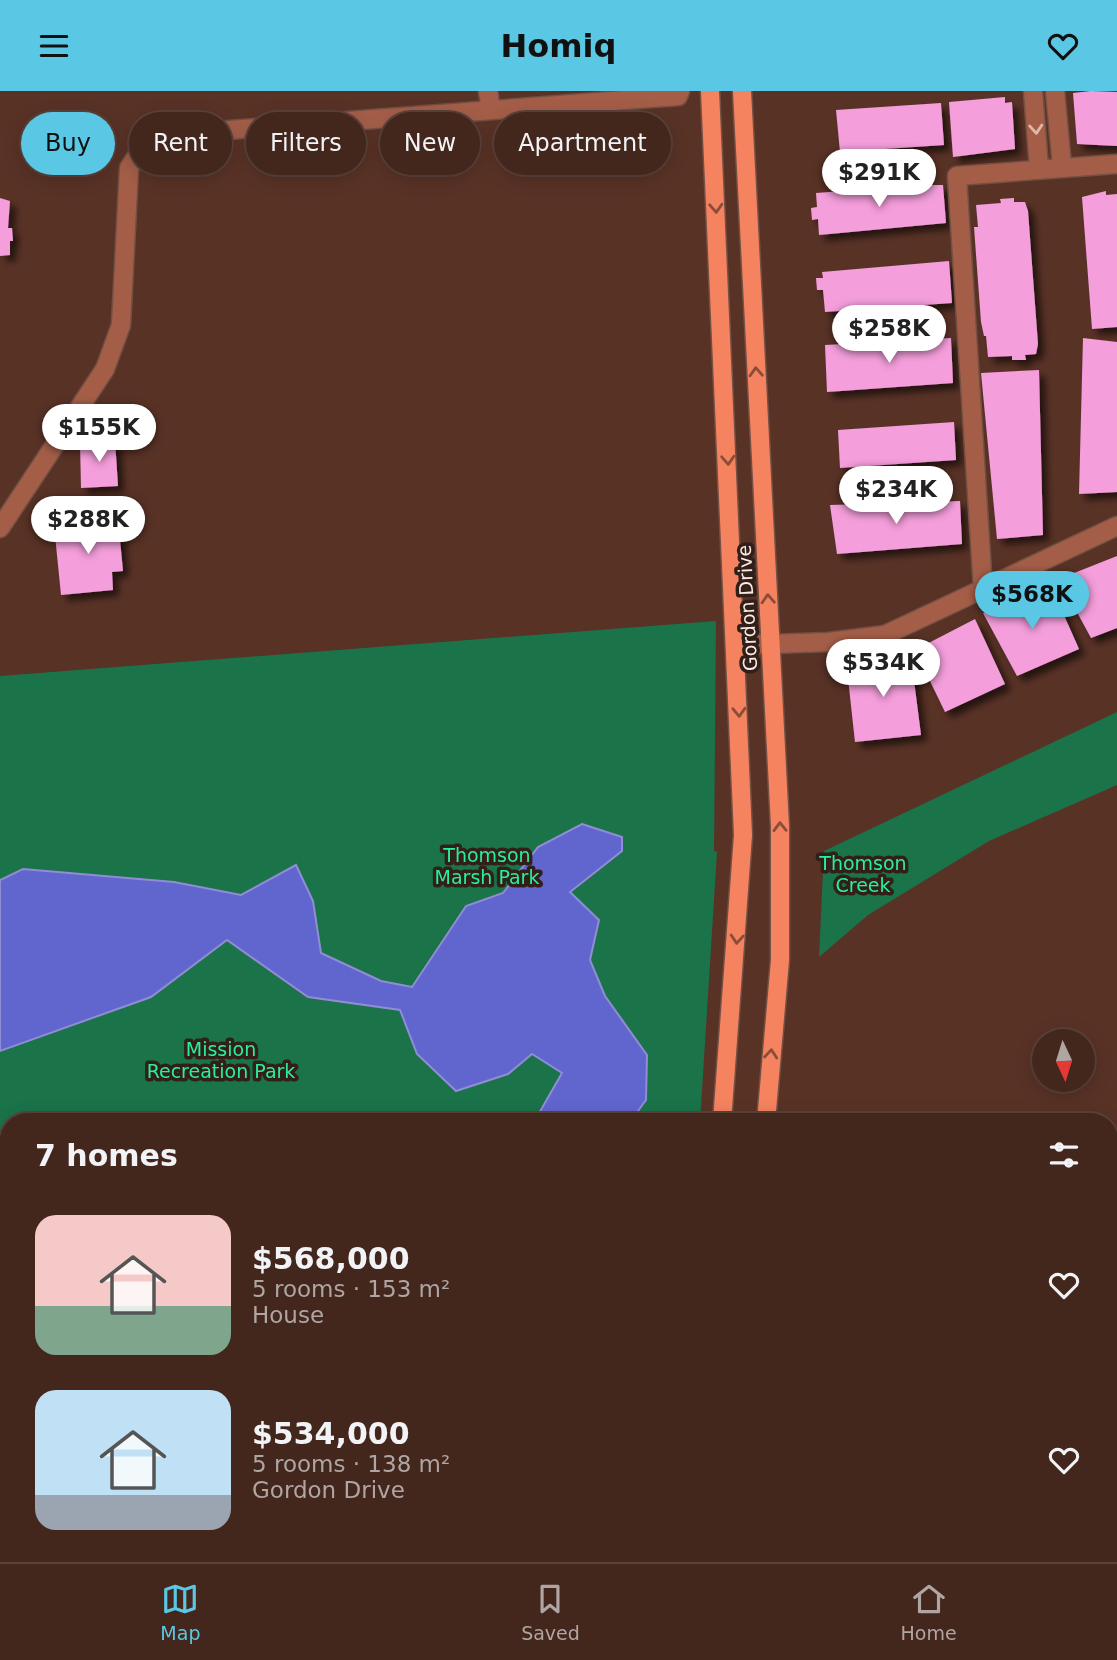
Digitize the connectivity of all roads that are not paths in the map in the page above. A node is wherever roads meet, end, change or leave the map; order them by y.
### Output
1 (488, 91) edge
2 (680, 91) edge
3 (710, 91) edge
4 (742, 91) edge
5 (1033, 91) edge
6 (1055, 91) edge
7 (491, 110) junction
8 (1117, 164) edge
9 (1062, 166) junction
10 (1039, 168) junction
11 (1117, 526) edge
12 (0, 528) edge
13 (983, 589) junction
14 (770, 642) junction
15 (736, 645) junction
16 (723, 1113) edge
17 (767, 1113) edge

1 - 7 street
2 - 7 street
3 -> 15 main road, Gordon Drive
14 -> 4 main road, Gordon Drive
5 -> 10 street
6 - 9 street
7 - 12 street
8 - 9 street
9 - 10 street
10 - 13 street
11 - 13 street
13 - 14 street
14 - 15 street
17 -> 14 main road, Gordon Drive
15 -> 16 main road, Gordon Drive

